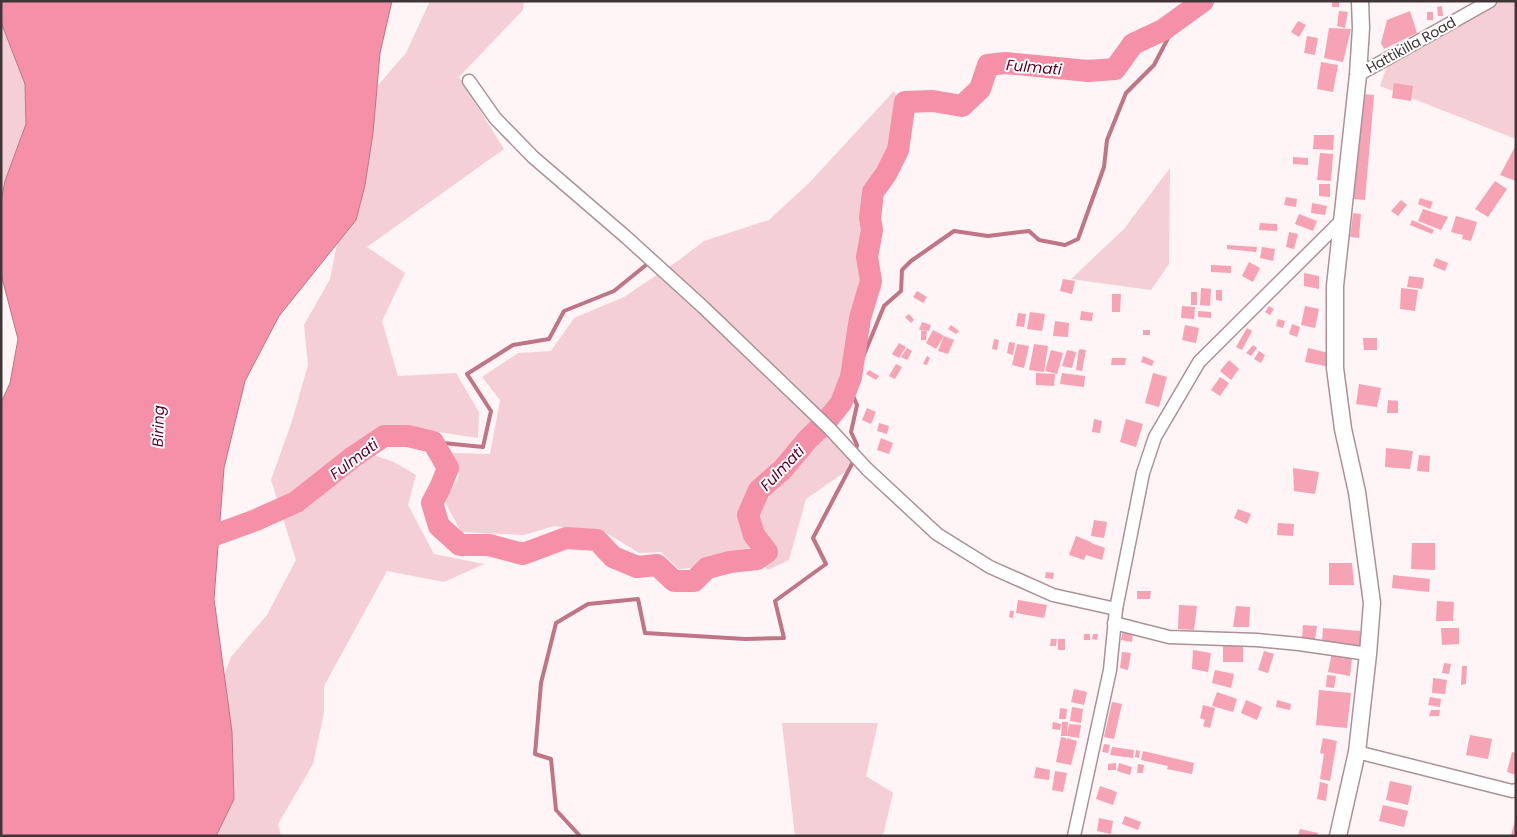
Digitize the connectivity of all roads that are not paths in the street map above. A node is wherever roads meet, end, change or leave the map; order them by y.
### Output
1 (1360, 1) edge
2 (1490, 1) edge
3 (1358, 75) junction
4 (468, 81) dead end
5 (1342, 220) junction
6 (1116, 609) junction
7 (1114, 623) junction
8 (1368, 654) junction
9 (1357, 752) junction
10 (1516, 790) edge
11 (1074, 836) edge
12 (1338, 836) edge

1 - 3 street
2 - 3 street, Hattikilla Road
3 - 5 street
4 - 6 street
5 - 6 street
5 - 8 street
6 - 7 street
7 - 8 street
7 - 11 street
8 - 9 street
9 - 10 street
9 - 12 street

